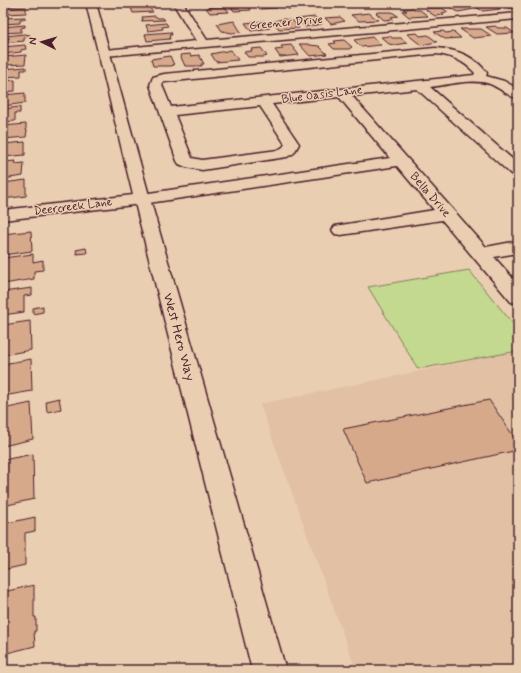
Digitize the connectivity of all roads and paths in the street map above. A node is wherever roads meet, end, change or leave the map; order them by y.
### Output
1 (91, 3) edge
2 (178, 3) edge
3 (518, 16) edge
4 (203, 43) junction
5 (104, 53) junction
6 (478, 78) junction
7 (419, 84) junction
8 (342, 93) junction
9 (518, 95) edge
10 (264, 102) junction
11 (166, 112) junction
12 (401, 161) junction
13 (518, 172) edge
14 (142, 199) junction
15 (446, 214) junction
16 (3, 215) edge
17 (341, 230) dead end
18 (518, 247) edge
19 (480, 254) junction
20 (518, 298) edge
21 (269, 670) edge

1 - 5 street, West Hero Way
2 - 4 street
3 - 4 street, Greener Drive
4 - 5 street, Greener Drive
5 - 14 street, West Hero Way
6 - 7 street, Blue Oasis Lane
6 - 9 street, Blue Oasis Lane
6 - 11 street
7 - 8 street, Blue Oasis Lane
7 - 13 street
8 - 10 street, Blue Oasis Lane
8 - 12 street, Bella Drive
10 - 11 street, Blue Oasis Lane
10 - 11 street
12 - 14 street, Deercreek Lane
12 - 15 street, Bella Drive
14 - 16 street, Deercreek Lane
14 - 21 street, West Hero Way
15 - 17 street
15 - 19 street, Bella Drive
18 - 19 street
19 - 20 street, Bella Drive

